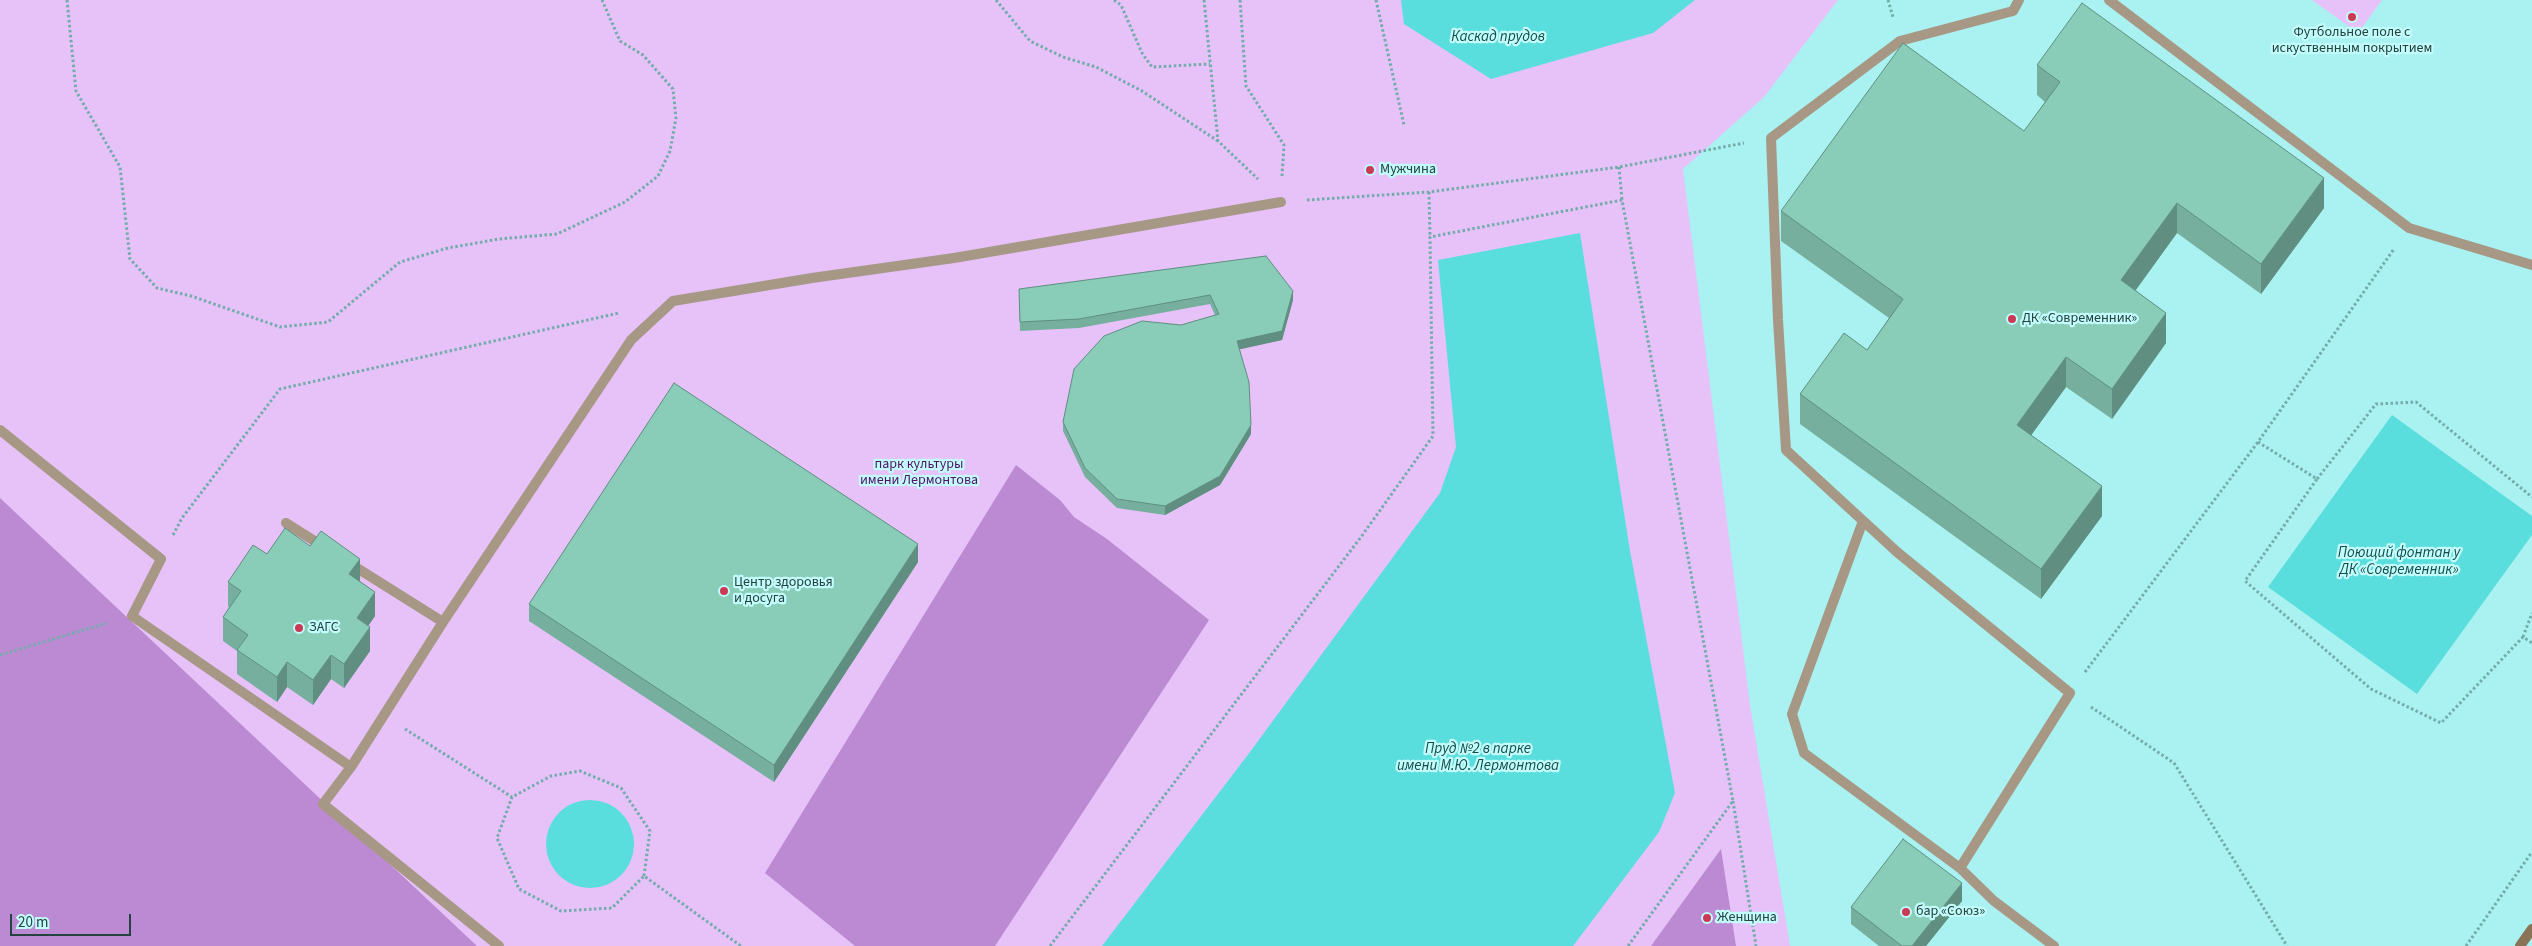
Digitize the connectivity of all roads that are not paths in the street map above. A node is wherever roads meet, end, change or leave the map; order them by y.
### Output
1 (2019, 0) edge
2 (2109, 0) edge
3 (1281, 202) road end
4 (2532, 266) edge
5 (0, 430) edge
6 (1863, 521) junction
7 (286, 523) dead end
8 (443, 622) junction
9 (351, 767) junction
10 (1960, 868) junction
11 (2532, 929) edge
12 (500, 946) edge
13 (2054, 946) edge
14 (2520, 946) edge

1 - 6 lane
2 - 4 lane
3 - 8 lane
5 - 9 lane
6 - 10 lane
6 - 10 lane
7 - 8 lane
8 - 9 lane
9 - 12 lane
10 - 13 lane
11 - 14 main road

